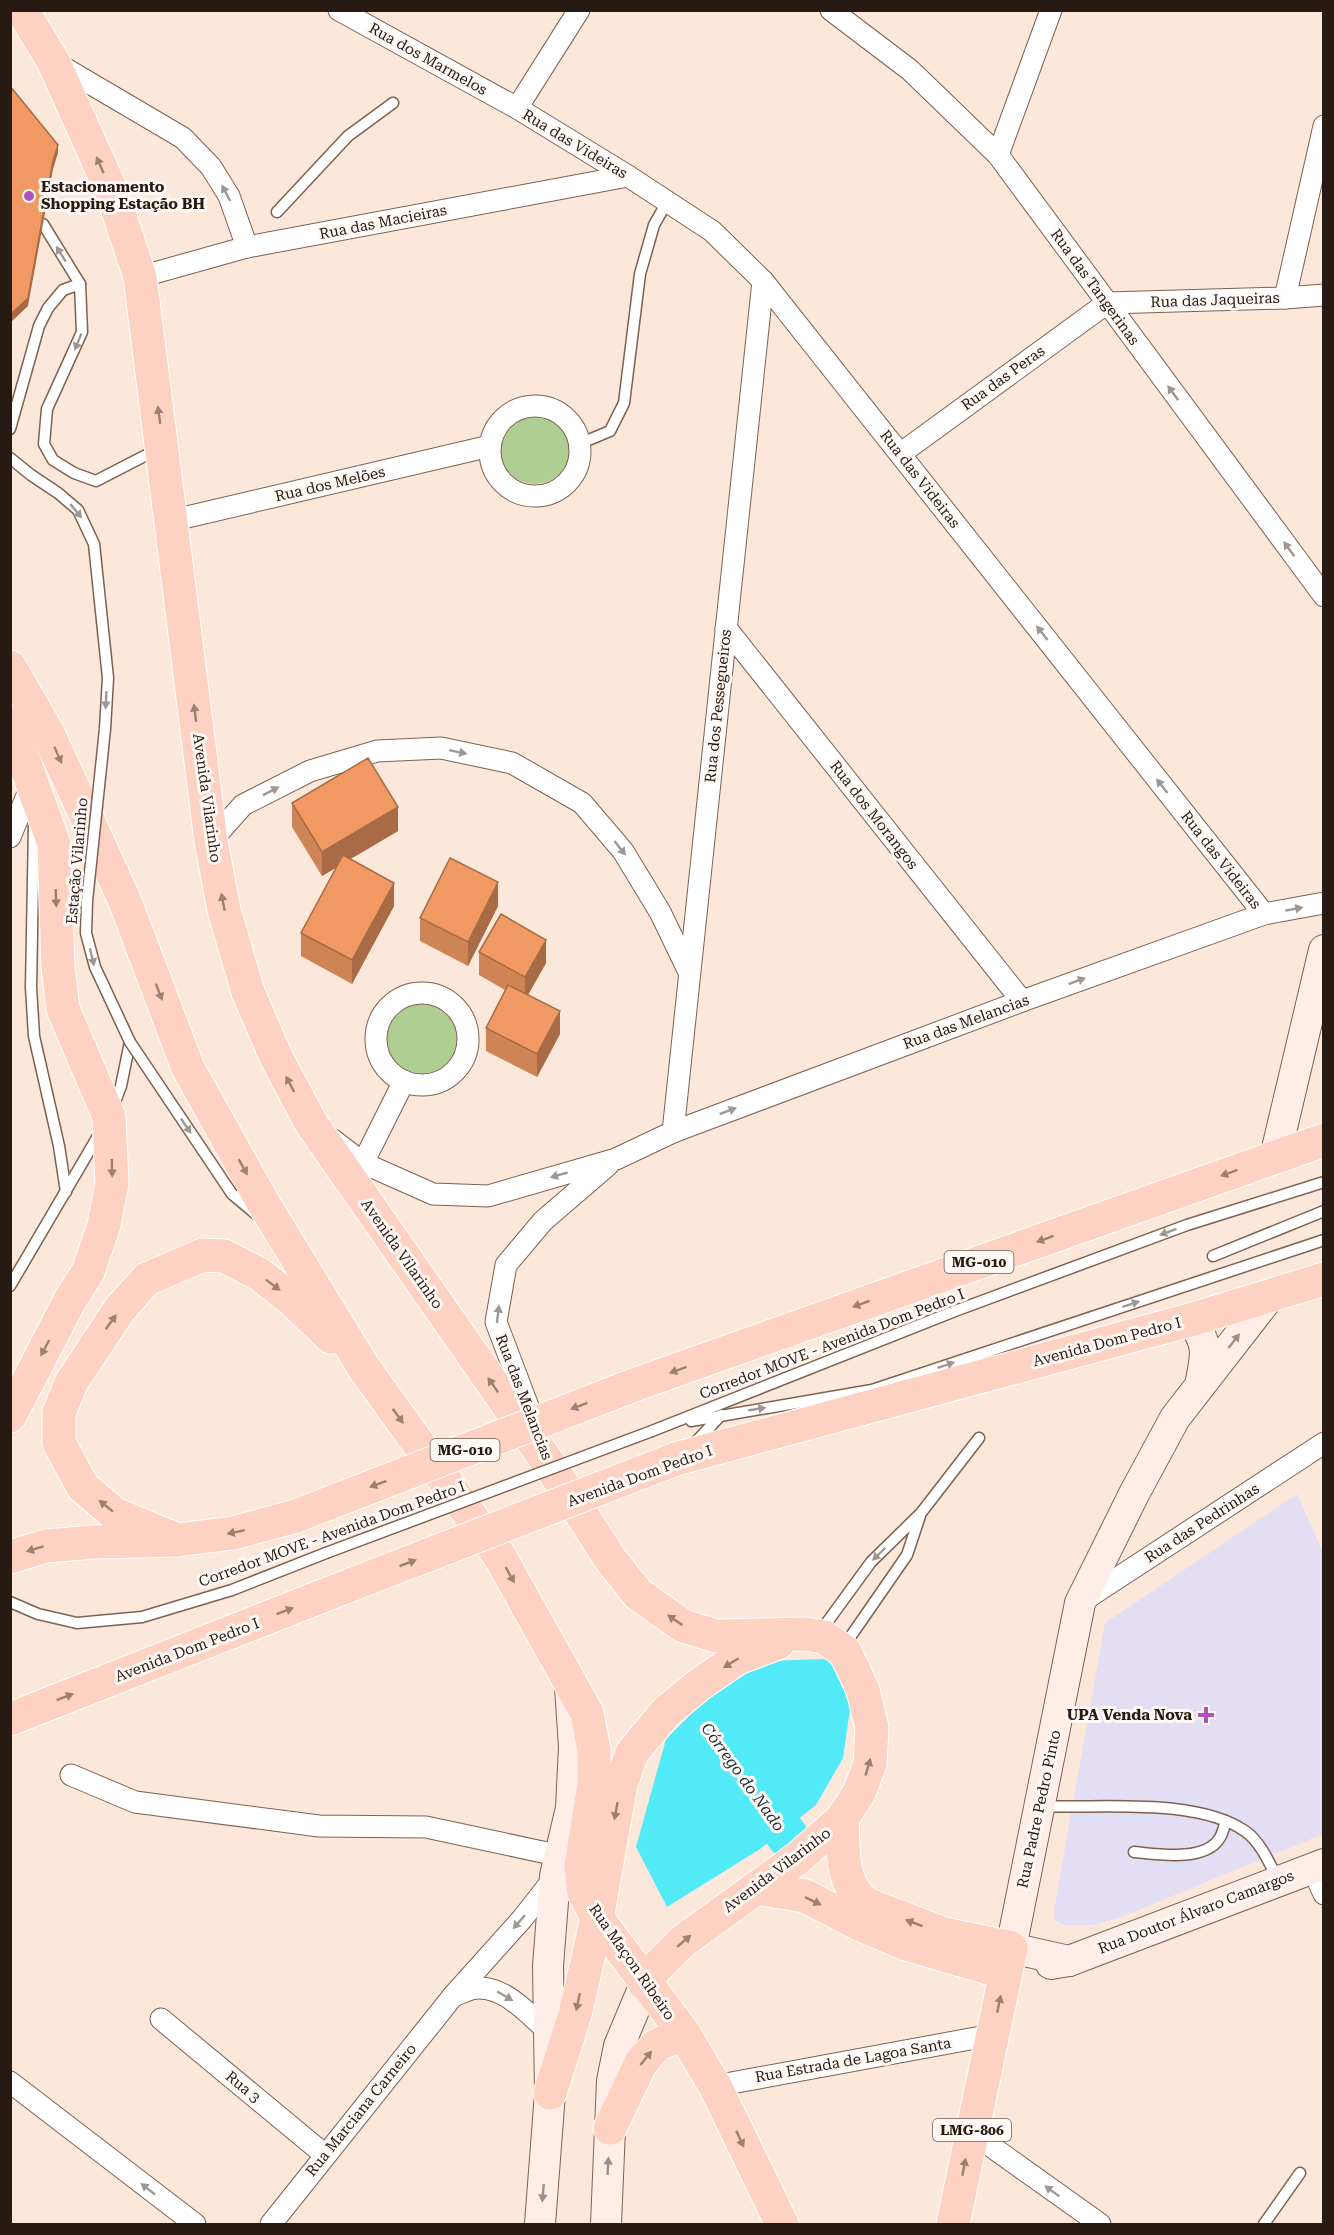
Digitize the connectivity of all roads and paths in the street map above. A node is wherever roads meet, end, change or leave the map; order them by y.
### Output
1 (22, 10) edge
2 (339, 10) edge
3 (579, 10) edge
4 (831, 10) edge
5 (1051, 10) edge
6 (53, 61) junction
7 (393, 103) dead end
8 (517, 108) junction
9 (1323, 126) edge
10 (999, 155) junction
11 (628, 176) junction
12 (667, 202) junction
13 (277, 212) dead end
14 (43, 224) edge
15 (247, 247) junction
16 (140, 277) junction
17 (763, 281) junction
18 (80, 284) junction
19 (1323, 295) edge
20 (1285, 298) junction
21 (1107, 303) junction
22 (10, 429) edge
23 (579, 444) junction
24 (163, 446) junction
25 (490, 446) junction
26 (900, 454) junction
27 (10, 458) edge
28 (170, 521) junction
29 (1323, 596) edge
30 (726, 628) junction
31 (10, 667) edge
32 (21, 721) edge
33 (33, 780) junction
34 (205, 792) junction
35 (243, 805) junction
36 (10, 837) edge
37 (211, 841) junction
38 (1323, 903) edge
39 (1264, 914) junction
40 (1323, 950) edge
41 (689, 972) junction
42 (1022, 1001) junction
43 (130, 1042) junction
44 (404, 1081) junction
45 (109, 1117) junction
46 (1283, 1118) junction
47 (311, 1123) junction
48 (673, 1132) junction
49 (1320, 1141) edge
50 (1275, 1157) junction
51 (616, 1159) junction
52 (363, 1163) junction
53 (1323, 1182) edge
54 (66, 1192) junction
55 (1323, 1211) edge
56 (286, 1240) junction
57 (1323, 1240) edge
58 (1214, 1256) dead end
59 (1323, 1279) edge
60 (10, 1287) edge
61 (1269, 1297) junction
62 (1190, 1320) junction
63 (364, 1368) junction
64 (1200, 1385) junction
65 (721, 1415) junction
66 (10, 1416) edge
67 (655, 1429) junction
68 (979, 1438) dead end
69 (1323, 1443) edge
70 (678, 1459) junction
71 (551, 1467) junction
72 (921, 1513) junction
73 (177, 1540) junction
74 (10, 1557) edge
75 (10, 1602) edge
76 (1080, 1603) junction
77 (821, 1640) junction
78 (570, 1681) junction
79 (18, 1709) edge
80 (71, 1775) dead end
81 (1041, 1806) junction
82 (842, 1819) junction
83 (1227, 1821) junction
84 (1134, 1852) dead end
85 (558, 1866) junction
86 (1320, 1875) edge
87 (1278, 1880) junction
88 (756, 1888) junction
89 (597, 1918) junction
90 (1008, 1960) junction
91 (645, 1984) junction
92 (453, 1996) junction
93 (161, 2019) dead end
94 (548, 2030) junction
95 (682, 2032) junction
96 (992, 2035) junction
97 (10, 2082) edge
98 (715, 2086) junction
99 (550, 2093) junction
100 (610, 2128) junction
101 (971, 2133) junction
102 (325, 2155) junction
103 (1300, 2173) dead end
104 (195, 2224) edge
105 (271, 2224) edge
106 (540, 2224) edge
107 (606, 2224) edge
108 (782, 2224) edge
109 (953, 2224) edge
110 (1100, 2224) edge
111 (1264, 2224) edge

1 - 6 highway, Avenida Vilarinho
2 - 8 street, Rua dos Marmelos
3 - 8 street
4 - 10 street, Rua das Tangerinas
5 - 10 street
15 -> 6 street
16 -> 6 highway, Avenida Vilarinho
7 - 13 lane
8 - 11 street, Rua das Videiras
9 - 20 street
10 - 21 street, Rua das Tangerinas
11 - 12 street, Rua das Videiras
11 - 15 street, Rua das Macieiras
12 - 17 street, Rua das Videiras
12 - 23 lane
18 -> 14 lane
15 - 16 street, Rua das Macieiras
24 -> 16 highway, Avenida Vilarinho
17 - 26 street, Rua das Videiras
17 - 30 street, Rua dos Pessegueiros
18 - 22 lane
18 -> 24 lane
19 - 20 street, Rua das Jaqueiras
20 - 21 street, Rua das Jaqueiras
21 - 26 street, Rua das Peras
29 -> 21 street, Rua das Tangerinas
23 - 25 street
23 - 25 street
24 - 28 highway, Avenida Vilarinho
25 - 28 street, Rua dos Melões
39 -> 26 street, Rua das Videiras
27 -> 43 lane, Estação Vilarinho, bridge
34 -> 28 highway, Avenida Vilarinho
30 - 41 street, Rua dos Pessegueiros
30 - 42 street, Rua dos Morangos
31 - 32 highway
32 - 33 highway
32 -> 56 highway
33 - 36 street
33 -> 45 highway
33 - 54 lane
34 - 35 street
34 - 37 highway, Avenida Vilarinho
35 - 37 street
35 -> 41 street
47 -> 37 highway, Avenida Vilarinho
39 -> 38 street, Rua das Melancias
42 -> 39 street, Rua das Melancias
40 - 46 main road
41 - 48 street, Rua dos Pessegueiros
48 -> 42 street, Rua das Melancias
43 - 45 lane
43 -> 56 lane, Estação Vilarinho, bridge
44 - 44 street
44 - 52 street
45 - 54 lane
45 -> 66 highway
46 - 49 main road
46 - 50 main road
47 - 52 street, Rua das Melancias
71 -> 47 highway, Avenida Vilarinho
48 - 51 street, Rua das Melancias
49 - 50 highway, MG-010
50 -> 73 highway, MG-010, bridge
51 -> 52 street, Rua das Melancias
71 -> 51 street, Rua das Melancias
53 -> 67 lane, Corredor MOVE - Avenida Dom Pedro I
54 - 60 lane
55 - 58 lane
56 - 63 highway
65 -> 57 lane, Corredor MOVE - Avenida Dom Pedro I
59 - 61 highway, Avenida Dom Pedro I
61 - 62 highway, Avenida Dom Pedro I
64 -> 61 main road, Rua Padre Pedro Pinto / LMG-806
62 - 64 main road, Rua Padre Pedro Pinto / LMG-806
62 - 70 highway, Avenida Dom Pedro I
73 -> 63 highway
63 -> 78 highway
64 - 76 main road, Rua Padre Pedro Pinto / LMG-806
65 - 67 lane, Corredor MOVE - Avenida Dom Pedro I
65 - 70 lane
67 - 75 lane, Corredor MOVE - Avenida Dom Pedro I, bridge
68 - 72 lane
69 - 76 street, Rua das Pedrinhas
79 -> 70 highway, Avenida Dom Pedro I, bridge
77 -> 71 highway, Avenida Vilarinho
72 -> 77 lane
72 - 77 lane
73 -> 74 highway, MG-010
76 - 81 main road, Rua Padre Pedro Pinto / LMG-806
82 -> 77 highway, Avenida Vilarinho
77 -> 89 highway
78 - 85 main road
78 - 89 highway, Rua Maçon Ribeiro
80 - 85 street
81 - 83 lane
81 - 90 main road, Rua Padre Pedro Pinto / LMG-806
82 - 88 highway, Avenida Vilarinho
90 -> 82 highway, Rua Doutor Álvaro Camargos
83 - 84 lane
83 - 87 lane
85 -> 92 street, Rua Marciana Carneiro
85 - 94 main road
86 - 87 main road, Rua Doutor Álvaro Camargos
87 - 90 main road, Rua Doutor Álvaro Camargos
88 -> 90 highway, Rua Doutor Álvaro Camargos
91 -> 88 highway, Avenida Vilarinho
89 - 91 highway, Rua Maçon Ribeiro
89 -> 99 highway
96 -> 90 highway, Rua Padre Pedro Pinto / LMG-806
91 - 95 highway, Rua Maçon Ribeiro
91 - 100 main road, Avenida Vilarinho
92 -> 94 street
92 - 102 street, Rua Marciana Carneiro
93 - 102 street, Rua 3
94 - 99 main road
95 - 98 highway, Rua Maçon Ribeiro
100 -> 95 highway
96 - 98 street, Rua Estrada de Lagoa Santa
96 - 101 highway, Rua Padre Pedro Pinto / LMG-806
104 -> 97 street
98 -> 108 highway, Rua Maçon Ribeiro
99 -> 106 main road
107 -> 100 main road, Avenida Vilarinho
109 -> 101 highway, Rua Padre Pedro Pinto / LMG-806
110 -> 101 street
102 - 105 street, Rua Marciana Carneiro
103 - 111 lane

